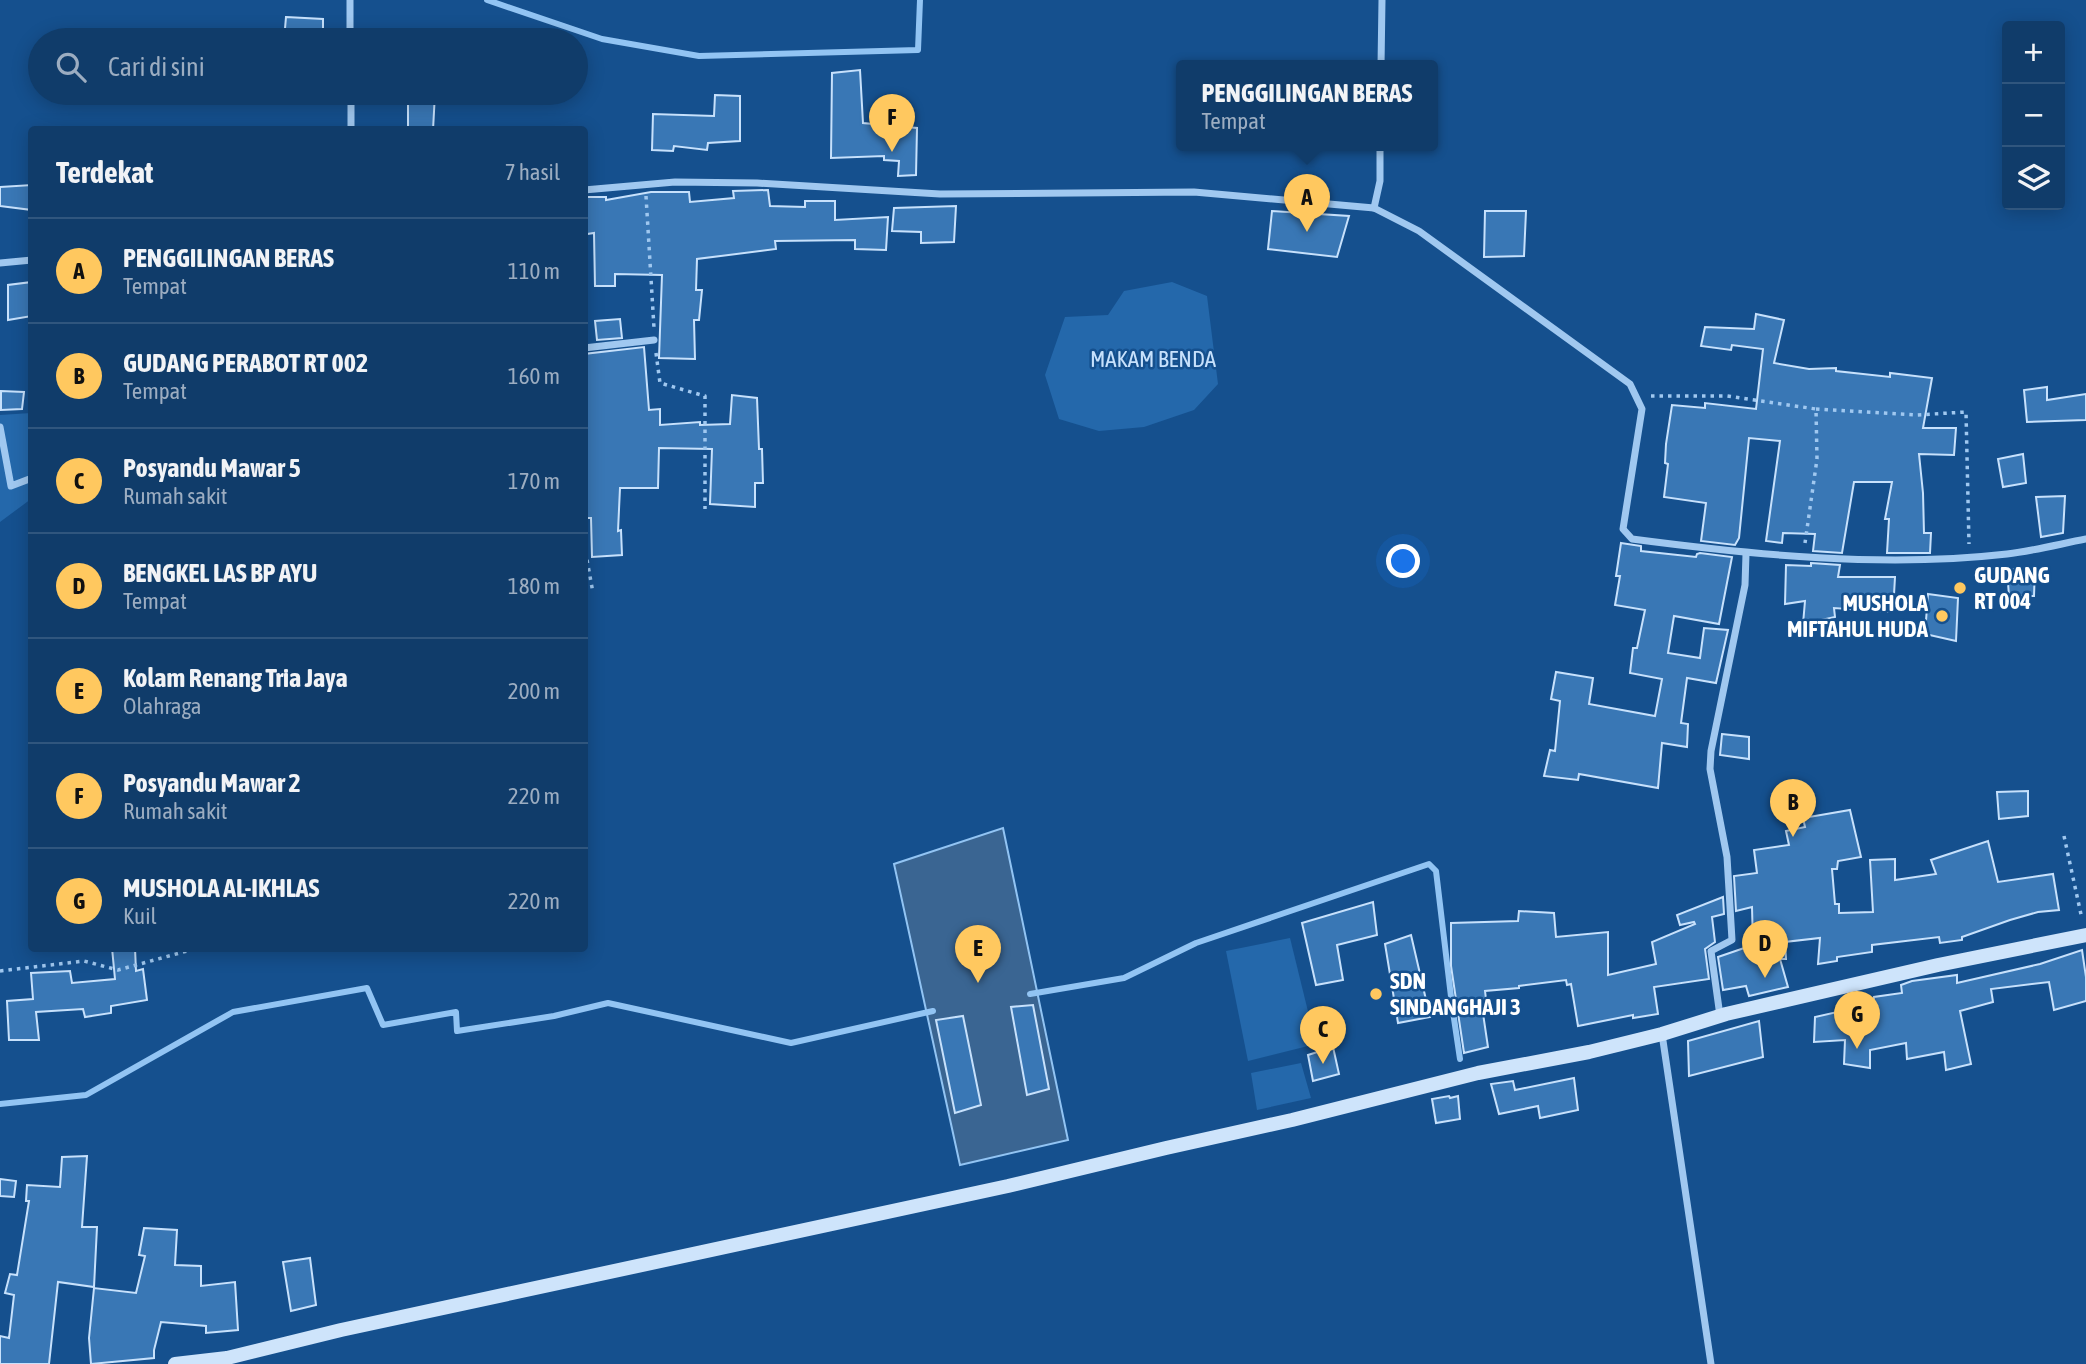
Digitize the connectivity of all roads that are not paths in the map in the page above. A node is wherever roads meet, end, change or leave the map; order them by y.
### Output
1 (350, 0) edge
2 (1382, 0) edge
3 (350, 28) edge
4 (1381, 60) edge
5 (351, 105) edge
6 (351, 126) edge
7 (1380, 151) edge
8 (588, 190) edge
9 (1374, 208) junction
10 (28, 260) edge
11 (0, 263) edge
12 (654, 340) road end
13 (588, 348) edge
14 (0, 427) edge
15 (28, 480) edge
16 (2086, 539) edge
17 (1746, 554) junction
18 (2086, 935) edge
19 (1720, 1016) junction
20 (1662, 1034) junction
21 (175, 1364) edge
22 (1711, 1364) edge

1 - 3 street
2 - 4 street
5 - 6 street
7 - 9 street
8 - 9 street
9 - 17 street
10 - 11 street
12 - 13 street
14 - 15 street
16 - 17 street
17 - 19 street
18 - 19 street
19 - 20 street
20 - 21 street
20 - 22 street

